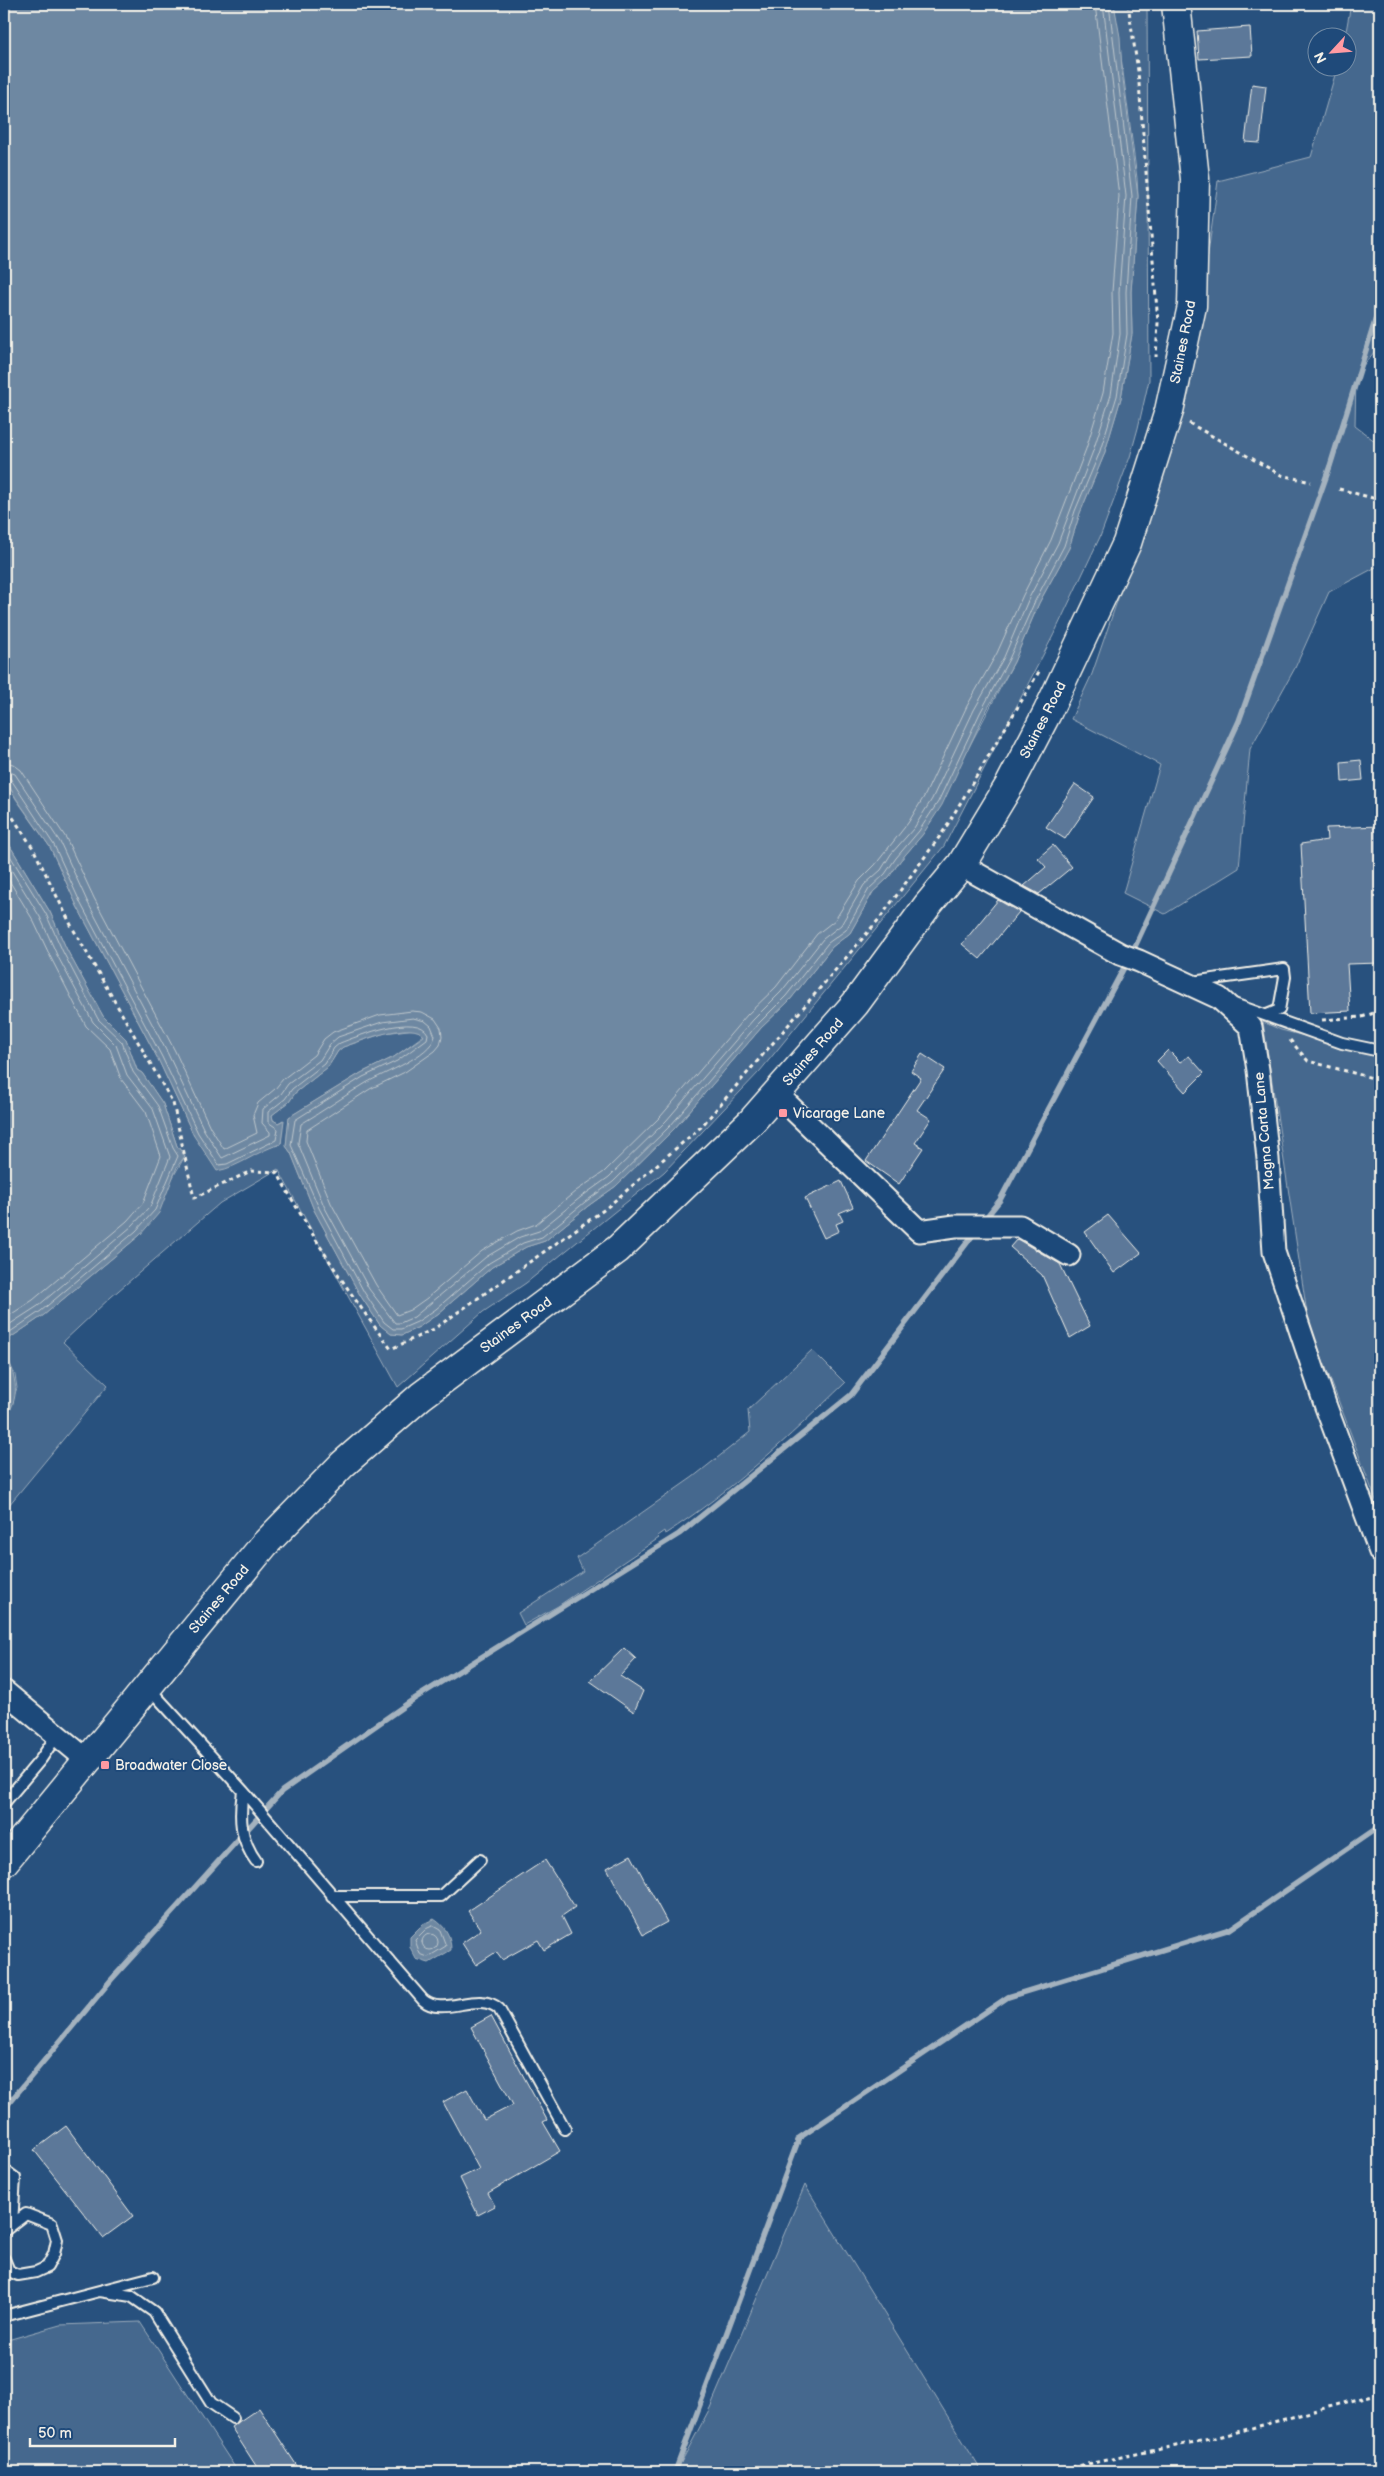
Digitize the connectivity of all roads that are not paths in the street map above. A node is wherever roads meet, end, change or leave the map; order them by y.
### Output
1 (1176, 4) edge
2 (961, 865) junction
3 (1186, 983) junction
4 (1219, 998) junction
5 (1267, 1015) junction
6 (1380, 1051) edge
7 (776, 1093) junction
8 (1070, 1255) dead end
9 (1380, 1552) edge
10 (147, 1686) junction
11 (4, 1691) edge
12 (57, 1735) junction
13 (87, 1760) junction
14 (243, 1791) junction
15 (4, 1803) edge
16 (480, 1860) dead end
17 (256, 1861) dead end
18 (4, 1862) edge
19 (332, 1896) junction
20 (565, 2129) dead end
21 (4, 2170) edge
22 (12, 2223) junction
23 (4, 2231) edge
24 (4, 2260) edge
25 (6, 2274) edge
26 (153, 2277) dead end
27 (100, 2291) junction
28 (4, 2316) edge
29 (232, 2418) dead end

1 - 2 main road, Staines Road
2 - 3 street, Magna Carta Lane
2 - 7 main road, Staines Road
3 - 4 street, Magna Carta Lane
3 - 5 lane
4 - 5 lane
4 - 9 street, Magna Carta Lane
5 - 6 lane
7 - 8 street
7 - 10 main road, Staines Road
10 - 13 main road, Staines Road
10 - 14 lane
11 - 12 street
12 - 13 street
12 - 15 lane
13 - 18 main road, Staines Road
14 - 17 lane
14 - 19 lane
16 - 19 lane
19 - 20 lane
21 - 22 lane
22 - 23 lane
22 - 25 lane
24 - 25 lane
26 - 27 lane
27 - 28 lane
27 - 29 lane

